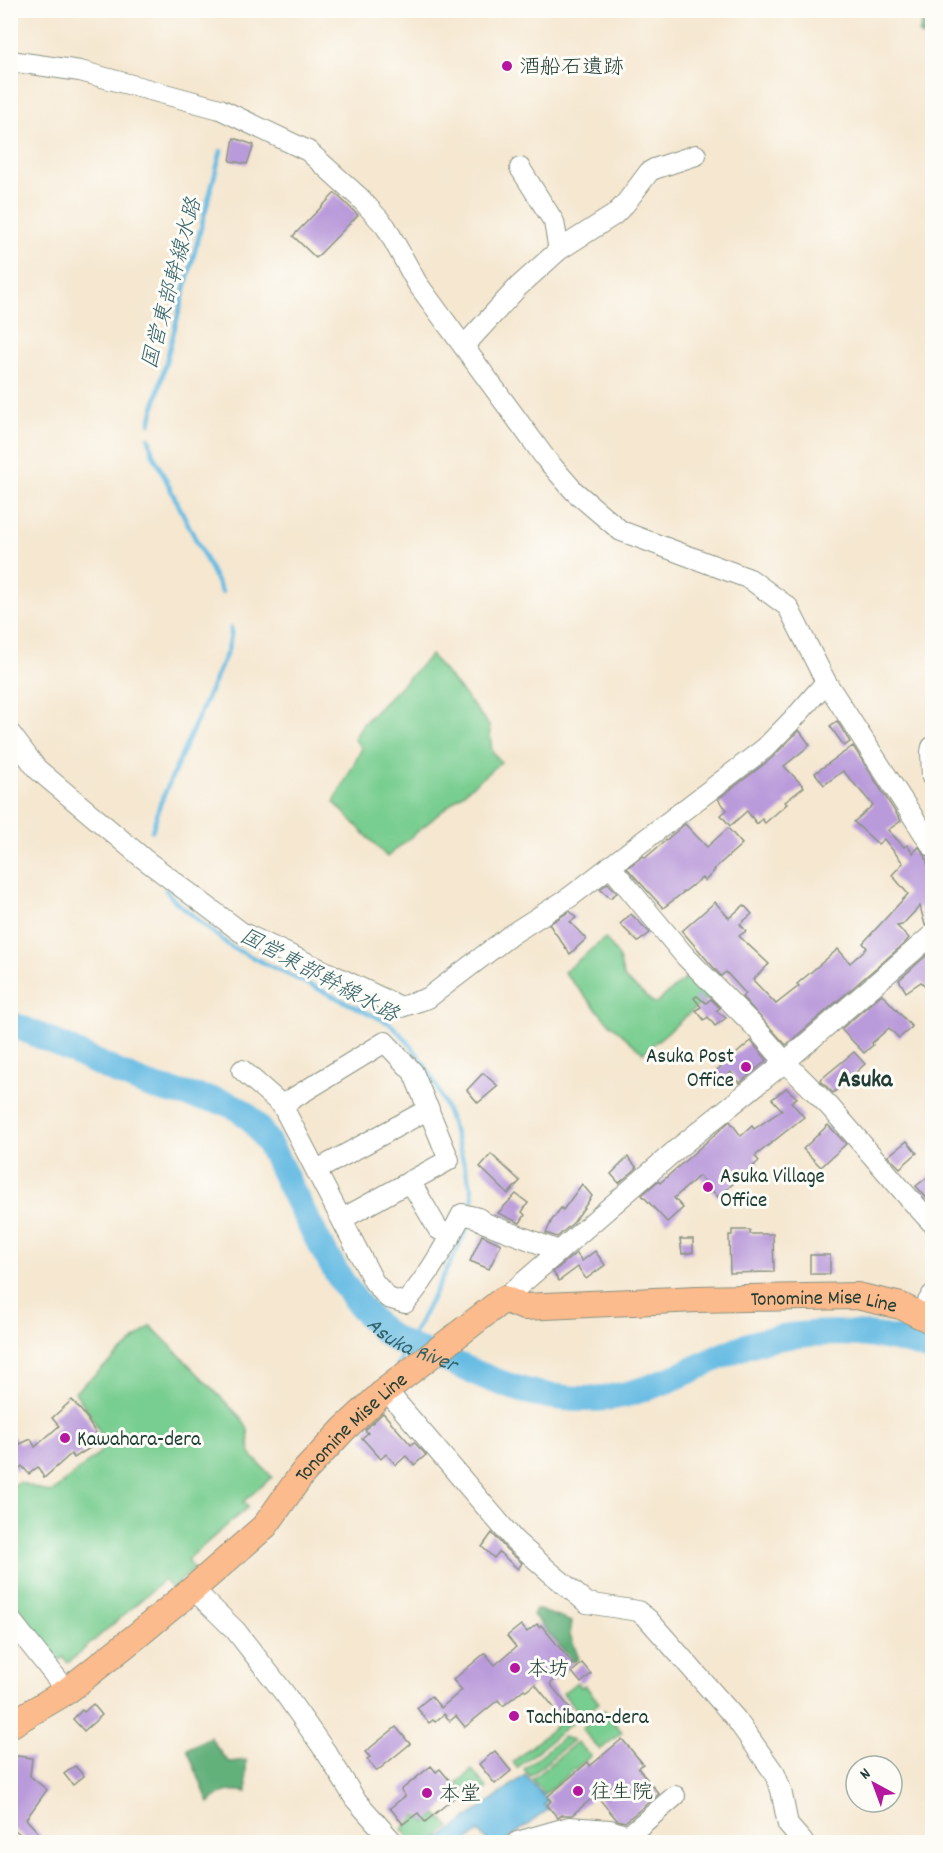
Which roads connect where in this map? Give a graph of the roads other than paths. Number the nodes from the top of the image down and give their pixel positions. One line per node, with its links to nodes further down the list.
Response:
1 (10, 61): 5 (street)
2 (696, 155): 4 (street)
3 (520, 168): 4 (street)
4 (559, 250): 5 (street)
5 (465, 346): 6 (street)
6 (826, 682): 10 (street); 11 (street)
7 (10, 733): 11 (street)
8 (933, 747): 9 (street)
9 (933, 777)
10 (933, 846)
11 (610, 866): 13 (street)
12 (933, 935): 13 (street)
13 (785, 1062): 20 (street); 22 (street)
14 (242, 1070): 15 (street)
15 (282, 1105): 16 (street); 17 (street)
16 (429, 1109): 17 (street); 18 (street)
17 (316, 1170): 19 (street)
18 (410, 1181): 19 (street); 21 (street)
19 (342, 1219): 21 (street)
20 (933, 1223)
21 (451, 1236): 22 (street)
22 (559, 1251): 23 (street)
23 (504, 1299): 24 (main road, Tonomine Mise Line); 25 (main road, Tonomine Mise Line)
24 (928, 1310)
25 (386, 1390): 26 (main road, Tonomine Mise Line); 33 (street)
26 (193, 1589): 28 (main road, Tonomine Mise Line); 31 (street)
27 (10, 1619): 28 (street)
28 (67, 1691): 29 (main road, Tonomine Mise Line)
29 (10, 1725)
30 (675, 1796): 32 (street)
31 (393, 1842)
32 (517, 1842)
33 (802, 1842)

